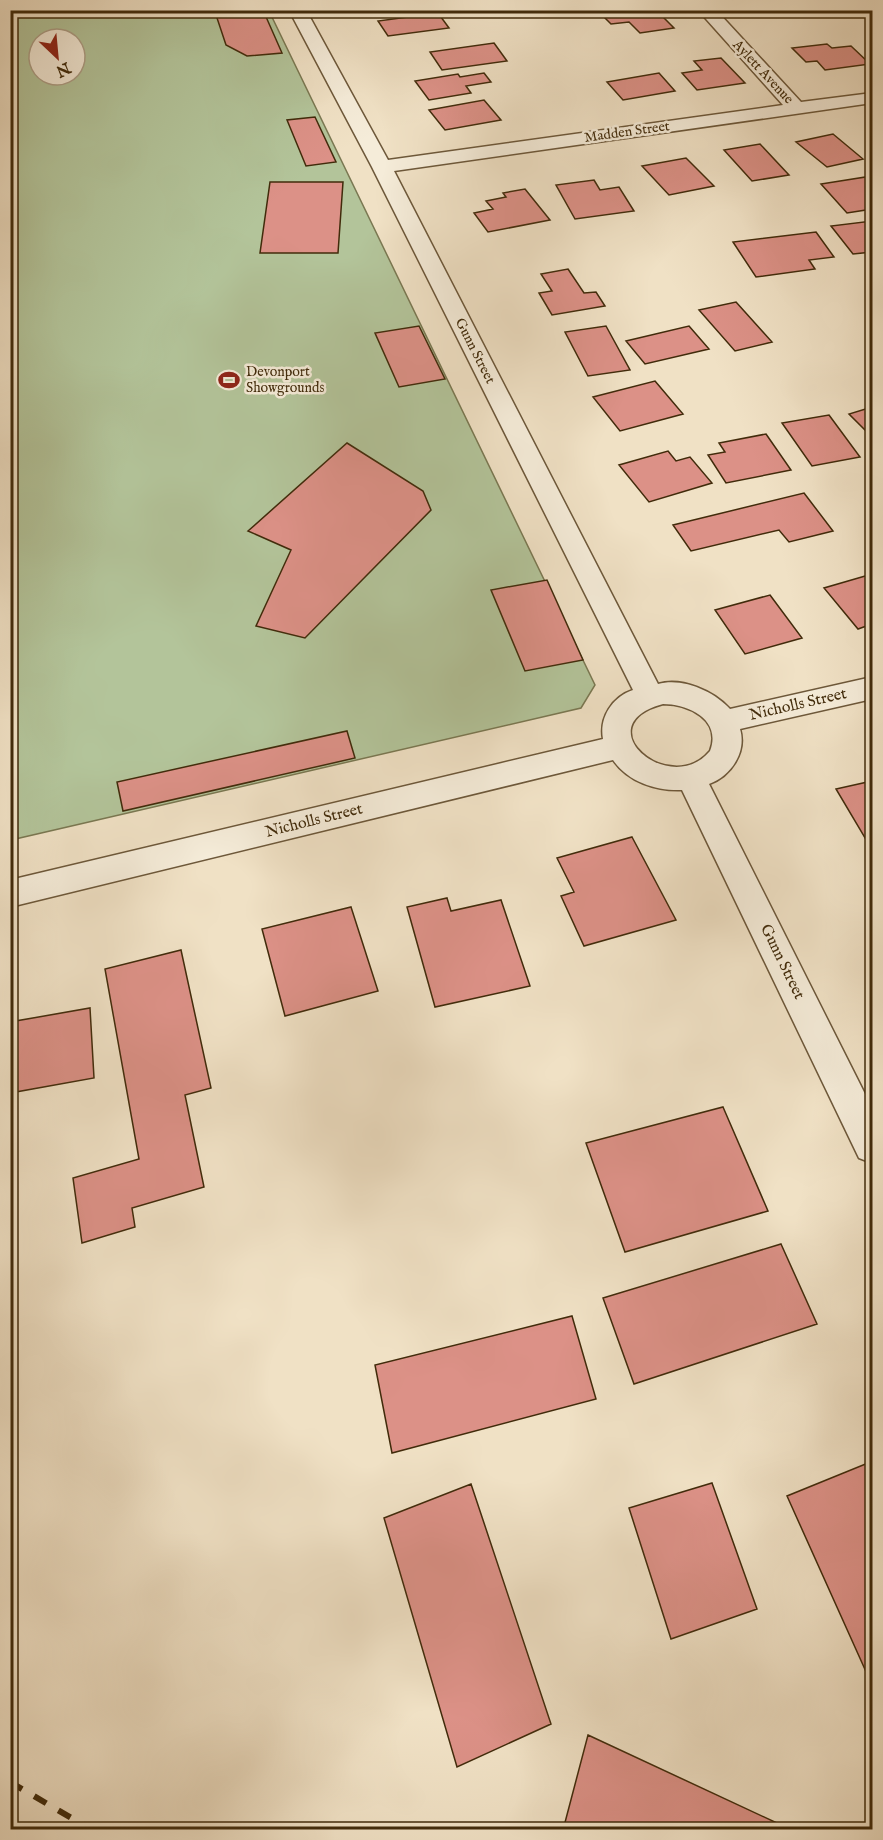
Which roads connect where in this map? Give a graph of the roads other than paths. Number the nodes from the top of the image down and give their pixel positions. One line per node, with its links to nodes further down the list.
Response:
1 (297, 10): 5 (street, Gunn Street)
2 (706, 10): 4 (street, Aylett Avenue)
3 (869, 106): 4 (street, Madden Street)
4 (796, 108): 5 (street, Madden Street)
5 (382, 167): 7 (street, Gunn Street)
6 (873, 688): 8 (street, Nicholls Street)
7 (649, 694): 8 (street); 9 (street)
8 (723, 722): 10 (street)
9 (618, 747): 10 (street); 11 (street, Nicholls Street)
10 (691, 777): 12 (street, Gunn Street)
11 (10, 894)
12 (873, 1146)

